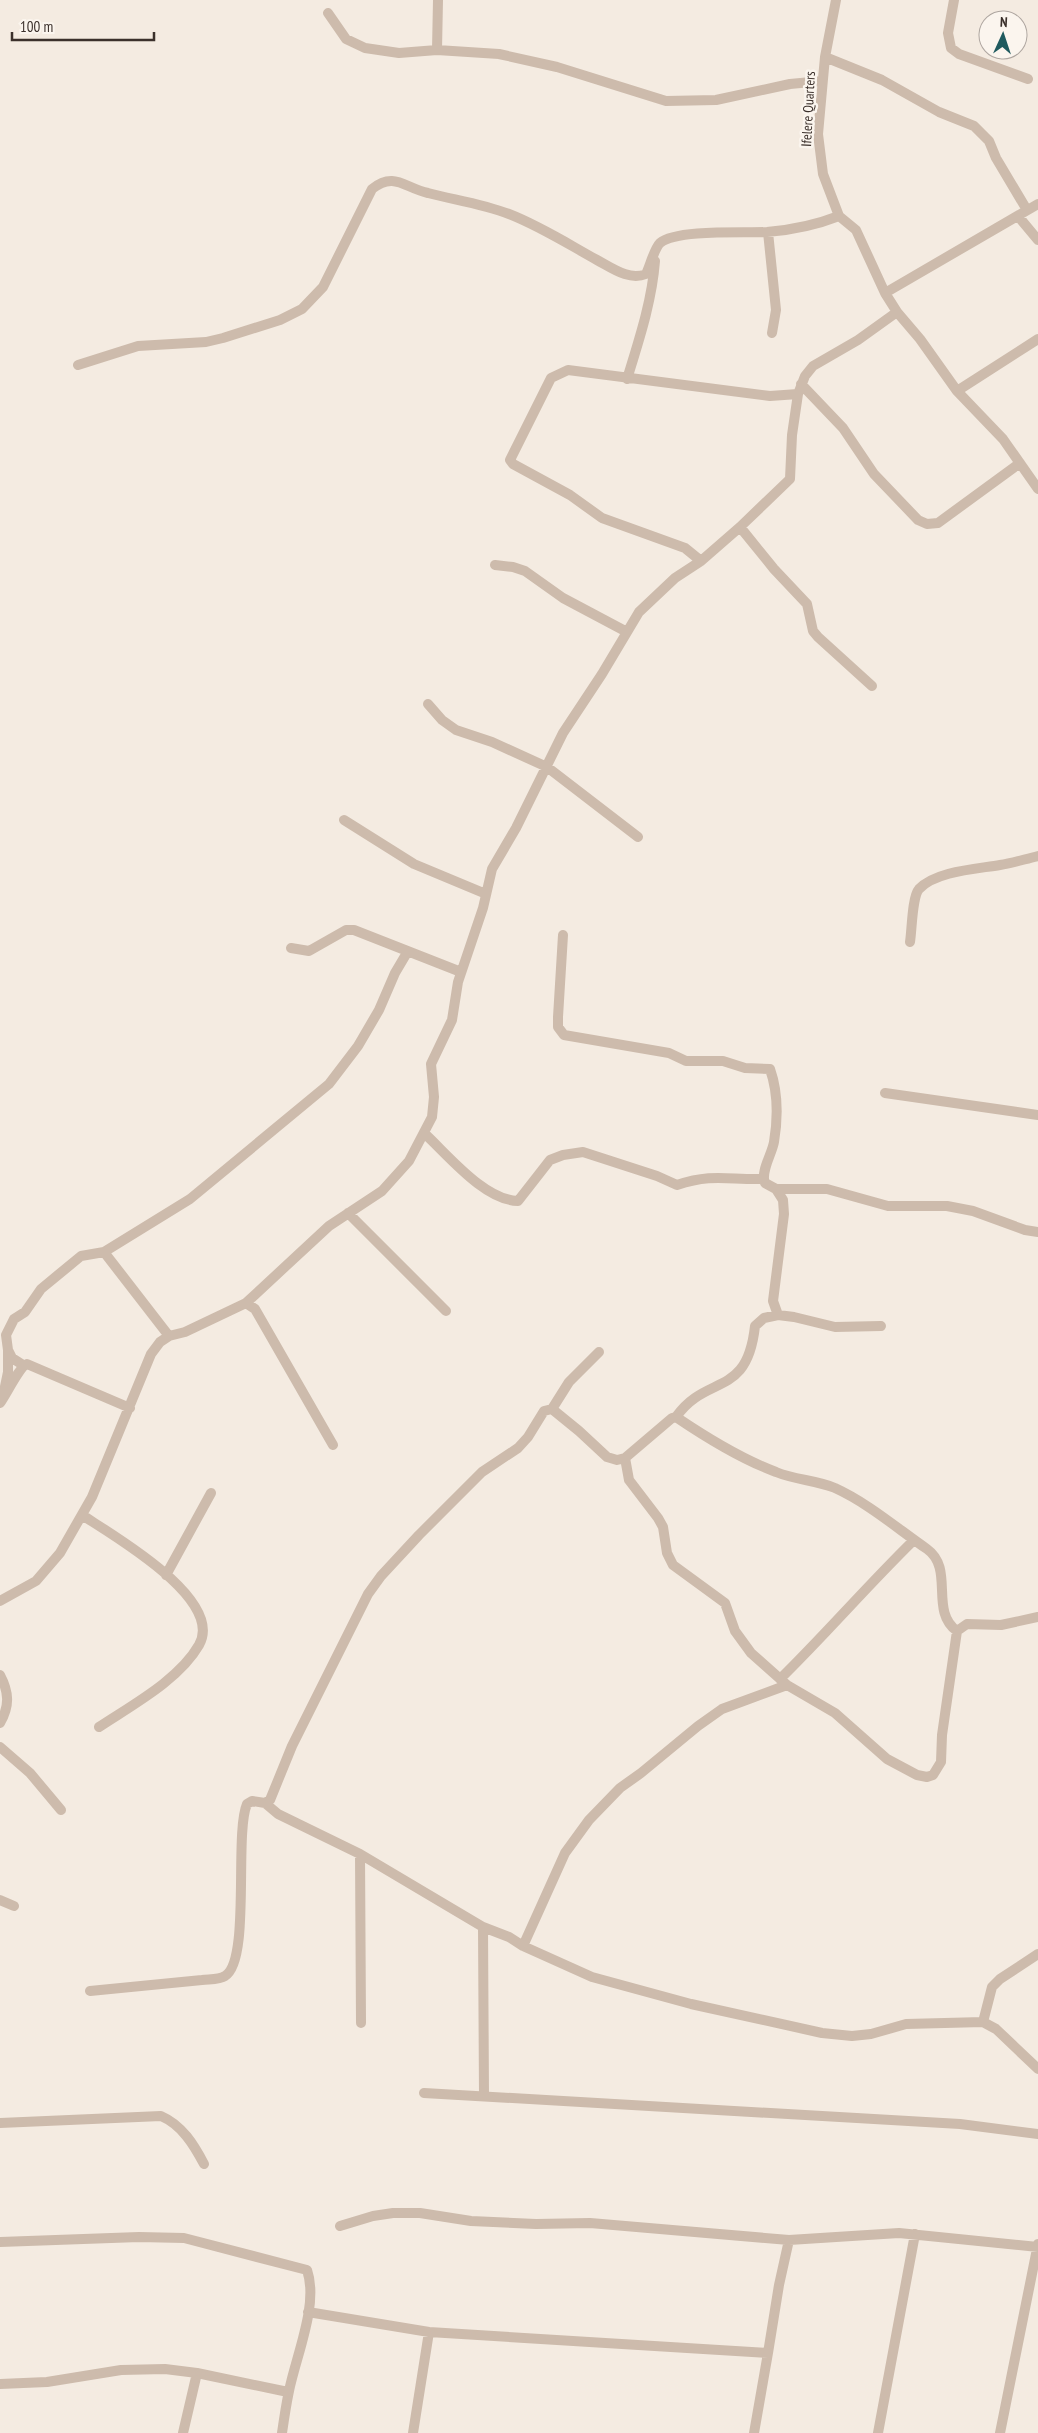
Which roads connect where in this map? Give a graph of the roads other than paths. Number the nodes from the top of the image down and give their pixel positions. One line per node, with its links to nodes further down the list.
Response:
1 (438, 0): 5 (street)
2 (836, 0): 6 (street, Ifelere Quarters)
3 (954, 0): 7 (street)
4 (328, 13): 5 (street)
5 (437, 50): 8 (street)
6 (825, 57): 8 (street, Ifelere Quarters); 10 (street)
7 (1028, 79)
8 (822, 81): 11 (street, Ifelere Quarters)
9 (1038, 204): 10 (street)
10 (1022, 213): 13 (street); 15 (street)
11 (839, 216): 12 (street); 15 (street, Ifelere Quarters)
12 (768, 232): 14 (street); 17 (street)
13 (1038, 240)
14 (656, 254): 19 (street); 20 (street)
15 (886, 294): 16 (street, Ifelere Quarters)
16 (897, 312): 21 (street); 22 (street, Ifelere Quarters)
17 (772, 334)
18 (1038, 339): 22 (street)
19 (78, 365)
20 (627, 379): 21 (street); 26 (street)
21 (799, 389): 23 (street); 25 (street)
22 (957, 391): 23 (street, Ifelere Quarters)
23 (1020, 463): 24 (street, Ifelere Quarters)
24 (1036, 483)
25 (740, 527): 26 (street); 29 (street)
26 (701, 561): 28 (street)
27 (495, 565): 28 (street)
28 (627, 632): 31 (street)
29 (872, 686)
30 (428, 704): 31 (street)
31 (546, 768): 33 (street); 35 (street)
32 (344, 820): 35 (street)
33 (638, 837)
34 (1038, 856): 37 (street)
35 (486, 894): 40 (street)
36 (563, 935): 44 (street)
37 (910, 942)
38 (291, 948): 39 (street)
39 (408, 952): 40 (street); 48 (street)
40 (461, 972): 43 (street)
41 (885, 1093): 42 (street)
42 (1038, 1115)
43 (424, 1133): 44 (street); 46 (street)
44 (763, 1179): 45 (street)
45 (776, 1189): 47 (street); 51 (street)
46 (348, 1214): 49 (street); 50 (street)
47 (1038, 1232)
48 (104, 1252): 53 (street); 54 (street)
49 (246, 1303): 53 (street); 61 (street)
50 (446, 1311)
51 (778, 1315): 52 (street); 60 (street)
52 (882, 1326)
53 (169, 1336): 58 (street)
54 (8, 1350): 56 (street); 57 (street)
55 (600, 1352): 59 (street)
56 (23, 1365): 57 (street); 58 (street)
57 (1, 1402)
58 (130, 1408): 64 (street)
59 (552, 1409): 62 (street); 75 (street)
60 (676, 1417): 62 (street); 65 (street)
61 (333, 1445)
62 (625, 1458): 71 (street)
63 (211, 1493): 66 (street)
64 (82, 1515): 66 (street); 67 (street)
65 (913, 1541): 69 (street); 71 (street)
66 (166, 1575): 73 (street)
67 (0, 1601)
68 (1038, 1617): 69 (street)
69 (957, 1631): 71 (street)
70 (0, 1675): 72 (street)
71 (783, 1682): 81 (street)
72 (0, 1723)
73 (100, 1727)
74 (0, 1747): 76 (street)
75 (265, 1803): 77 (street); 83 (street)
76 (62, 1810)
77 (360, 1854): 80 (street); 85 (street)
78 (0, 1900): 79 (street)
79 (14, 1906)
80 (483, 1927): 81 (street); 88 (street)
81 (523, 1946): 84 (street)
82 (1038, 1954): 84 (street)
83 (90, 1992)
84 (983, 2022): 86 (street)
85 (360, 2023)
86 (1038, 2069)
87 (424, 2093): 88 (street)
88 (484, 2096): 90 (street)
89 (0, 2123): 91 (street)
90 (1038, 2134)
91 (204, 2164)
92 (340, 2226): 94 (street)
93 (915, 2234): 94 (street); 96 (street); 107 (street)
94 (789, 2240): 99 (street)
95 (0, 2242): 97 (street)
96 (1038, 2246): 108 (street)
97 (308, 2312): 98 (street); 102 (street)
98 (429, 2332): 99 (street); 105 (street)
99 (768, 2353): 106 (street)
100 (197, 2373): 101 (street); 102 (street); 103 (street)
101 (0, 2384)
102 (288, 2392): 104 (street)
103 (183, 2433)
104 (282, 2433)
105 (414, 2433)
106 (754, 2433)
107 (878, 2433)
108 (1000, 2433)

